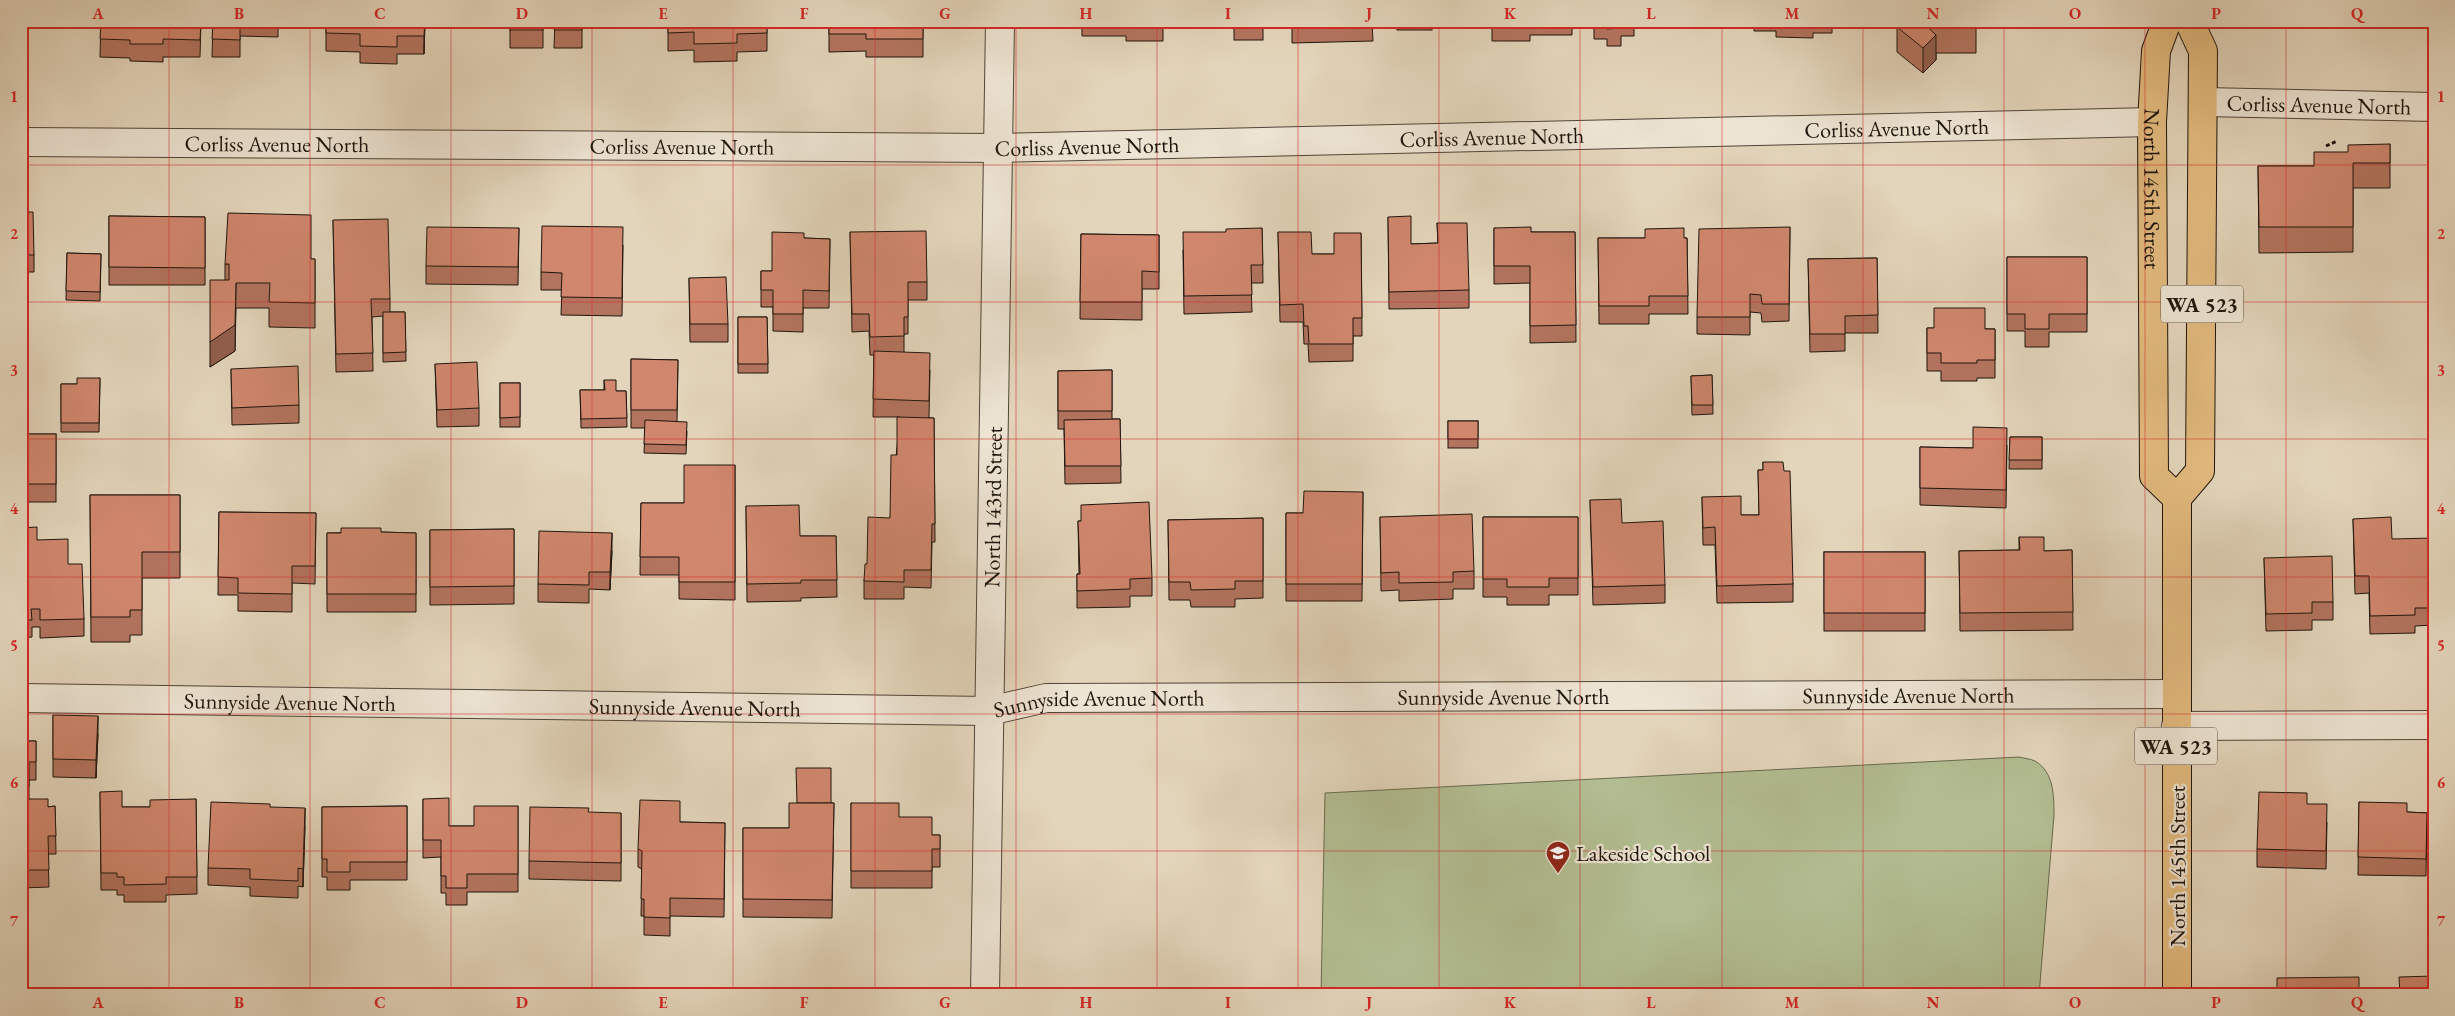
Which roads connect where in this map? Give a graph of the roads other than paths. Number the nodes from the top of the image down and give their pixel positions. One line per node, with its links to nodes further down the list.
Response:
1 (1000, 21): 8 (street, North 143rd Street)
2 (2167, 21): 6 (main road, North 145th Street / WA 523)
3 (2189, 21): 4 (main road, WA 523)
4 (2204, 102): 5 (street, Corliss Avenue North); 9 (main road, WA 523)
5 (2434, 108)
6 (2152, 122): 8 (street, Corliss Avenue North); 9 (main road, North 145th Street / WA 523)
7 (21, 142): 8 (street, Corliss Avenue North)
8 (997, 148): 12 (street, North 143rd Street)
9 (2177, 498): 10 (main road, North 145th Street / WA 523)
10 (2177, 694): 12 (street, Sunnyside Avenue North); 14 (main road, North 145th Street / WA 523)
11 (21, 698): 12 (street, Sunnyside Avenue North)
12 (989, 712): 15 (street, North 143rd Street)
13 (2434, 725): 14 (street)
14 (2176, 726): 16 (main road, North 145th Street / WA 523)
15 (985, 995)
16 (2177, 995)

